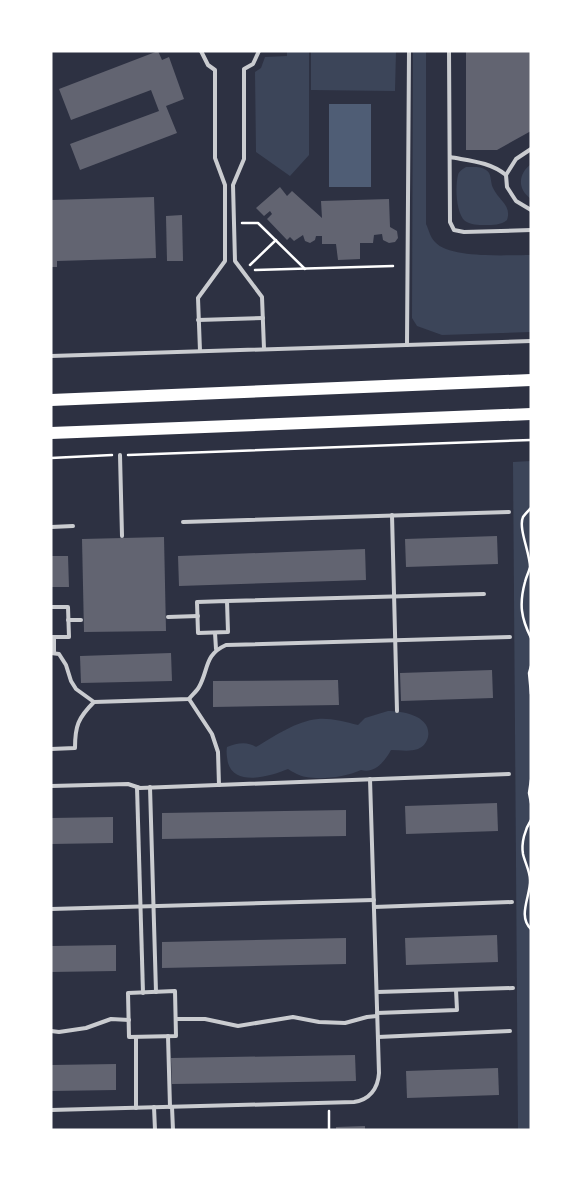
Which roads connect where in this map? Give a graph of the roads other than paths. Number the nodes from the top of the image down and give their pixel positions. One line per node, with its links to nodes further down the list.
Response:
1 (201, 51): 11 (lane)
2 (259, 51): 10 (lane)
3 (409, 51): 13 (lane)
4 (449, 51): 6 (lane)
5 (531, 149): 7 (lane)
6 (450, 157): 7 (lane); 9 (lane)
7 (506, 175): 8 (lane)
8 (531, 210)
9 (531, 230)
10 (263, 318): 11 (lane); 14 (lane)
11 (198, 320): 15 (lane)
12 (531, 341): 13 (lane)
13 (407, 345): 14 (lane)
14 (264, 349): 15 (lane)
15 (200, 351): 16 (lane)
16 (51, 356)
17 (531, 380): 18 (main road)
18 (51, 400)
19 (531, 414): 20 (main road)
20 (51, 433)
21 (120, 455): 27 (lane)
22 (509, 512): 23 (lane)
23 (392, 515): 24 (lane); 29 (lane)
24 (183, 522)
25 (73, 526): 26 (lane)
26 (51, 527)
27 (122, 536)
28 (484, 594): 29 (lane)
29 (394, 596): 30 (lane); 39 (lane)
30 (227, 601): 32 (lane); 36 (lane)
31 (51, 608): 34 (lane)
32 (198, 616): 33 (lane); 36 (lane)
33 (168, 617)
34 (68, 620): 35 (lane); 37 (lane)
35 (81, 620)
36 (215, 633): 40 (lane)
37 (52, 637): 41 (lane)
38 (510, 637): 39 (lane)
39 (395, 640): 40 (lane); 44 (lane)
40 (216, 649): 42 (lane)
41 (52, 653): 43 (lane)
42 (189, 699): 43 (lane); 48 (lane)
43 (94, 702): 45 (lane)
44 (397, 711)
45 (51, 749)
46 (509, 774): 47 (lane)
47 (370, 779): 48 (lane); 52 (lane)
48 (219, 785): 51 (lane)
49 (51, 786): 50 (lane)
50 (137, 787): 51 (lane); 54 (lane)
51 (150, 787): 55 (lane)
52 (374, 900): 55 (lane); 56 (lane)
53 (512, 902): 56 (lane)
54 (141, 906): 55 (lane); 57 (lane); 62 (lane)
55 (154, 906): 60 (lane)
56 (374, 907): 61 (lane)
57 (51, 909)
58 (513, 988): 59 (lane)
59 (456, 990): 61 (lane); 63 (lane)
60 (156, 992): 62 (lane); 64 (lane)
61 (377, 992): 63 (lane)
62 (143, 993): 65 (lane)
63 (378, 1015): 64 (lane); 70 (lane)
64 (176, 1019): 68 (lane)
65 (129, 1020): 66 (lane); 69 (lane)
66 (51, 1031)
67 (510, 1032): 70 (lane)
68 (168, 1036): 69 (lane); 72 (lane)
69 (136, 1037): 73 (lane)
70 (378, 1037): 72 (lane)
71 (154, 1107): 72 (lane); 73 (lane); 75 (lane)
72 (171, 1107): 76 (lane)
73 (136, 1108): 74 (lane)
74 (51, 1110)
75 (154, 1130)
76 (173, 1130)

